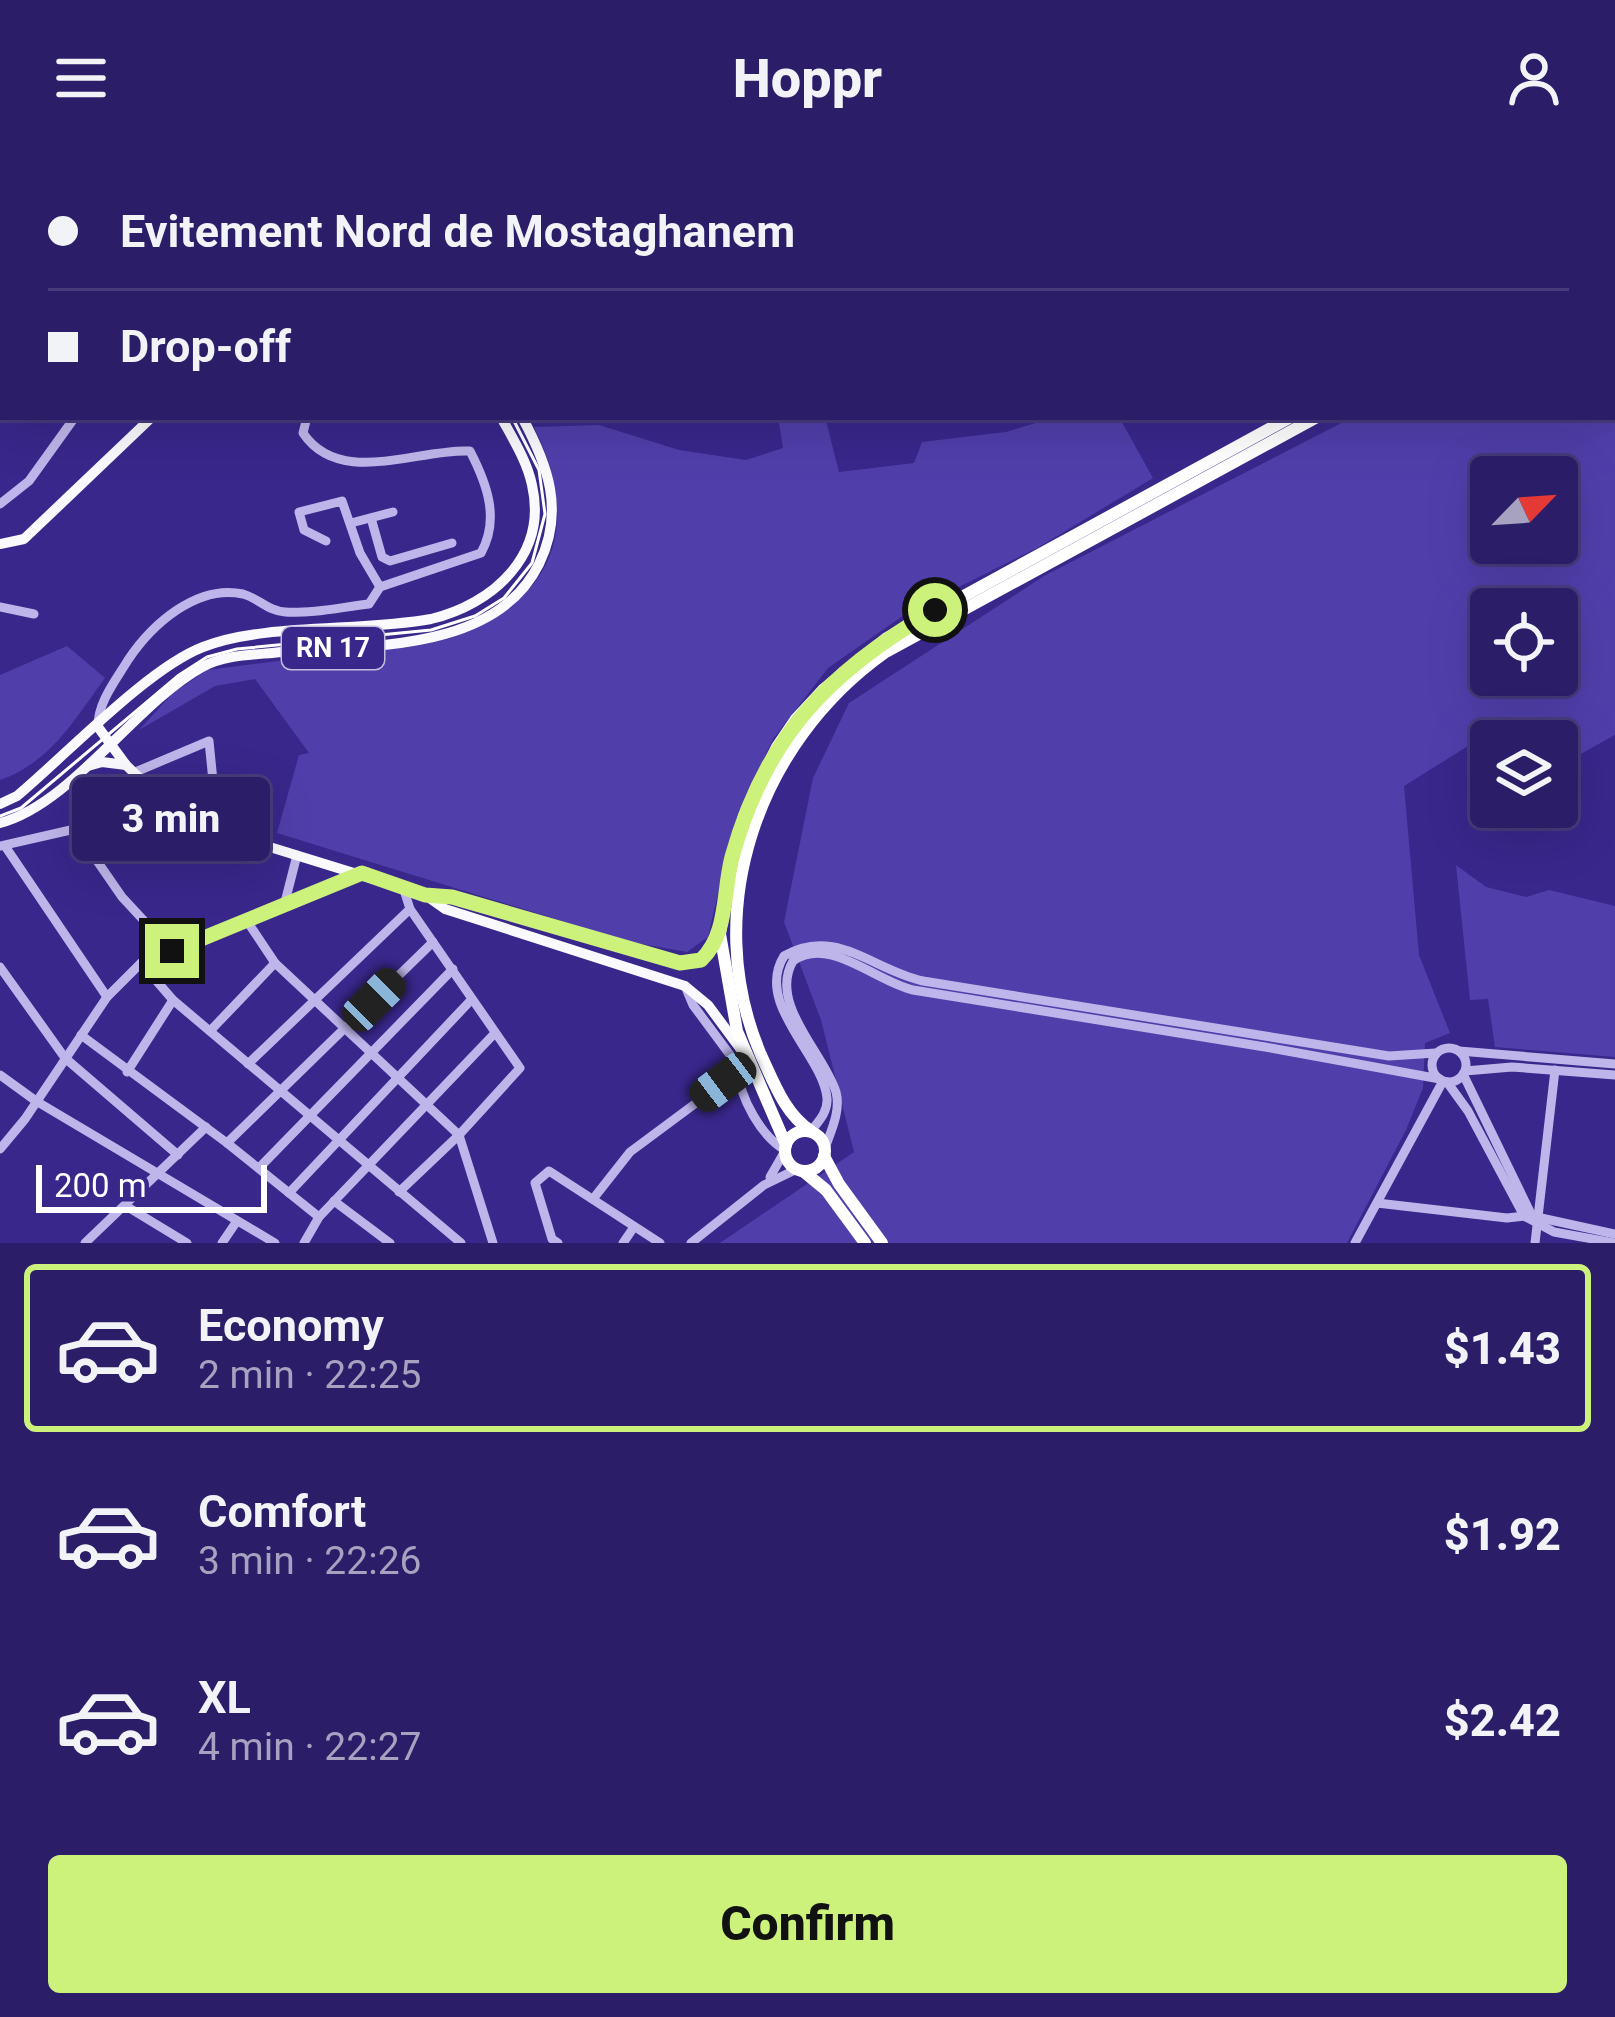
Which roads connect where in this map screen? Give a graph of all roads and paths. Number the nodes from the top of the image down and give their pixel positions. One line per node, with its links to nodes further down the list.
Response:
1 (73, 420): 8 (street)
2 (149, 420): 14 (main road)
3 (306, 420): 15 (street)
4 (502, 420): 19 (main road, RN 17)
5 (523, 420): 18 (main road, RN 17)
6 (1286, 420): 36 (highway)
7 (1311, 420): 72 (highway)
8 (0, 504)
9 (393, 512): 10 (street)
10 (371, 518): 11 (street); 13 (street)
11 (351, 523): 12 (street); 15 (street)
12 (326, 541)
13 (452, 543)
14 (0, 544)
15 (380, 587): 19 (street)
16 (0, 607): 17 (street)
17 (34, 614)
18 (132, 725): 20 (main road, RN 17); 22 (main road)
19 (98, 727): 20 (main road); 23 (main road, RN 17)
20 (110, 745): 21 (main road, RN 17); 22 (main road)
21 (83, 768): 22 (main road); 24 (main road, RN 17)
22 (129, 769): 25 (main road); 25 (street)
23 (0, 804)
24 (0, 823)
25 (218, 831): 27 (main road)
26 (2, 846): 38 (street); 45 (street)
27 (297, 855): 28 (main road); 33 (street)
28 (328, 865): 29 (main road); 31 (street)
29 (362, 873): 30 (main road); 31 (street)
30 (403, 887): 32 (main road); 34 (street)
31 (314, 893): 33 (street)
32 (425, 895): 41 (main road); 44 (main road)
33 (284, 906): 35 (street)
34 (410, 909): 37 (street); 46 (street)
35 (247, 921): 38 (street); 40 (street)
36 (720, 934): 41 (main road); 58 (highway)
37 (433, 942): 43 (street); 49 (street)
38 (172, 951): 39 (street)
39 (141, 963): 45 (street); 48 (street)
40 (274, 963): 46 (street); 50 (street)
41 (680, 963): 44 (main road)
42 (0, 968): 56 (street)
43 (453, 969): 47 (street); 55 (street)
44 (685, 986): 58 (main road)
45 (107, 998): 52 (street)
46 (314, 999): 49 (street); 57 (street)
47 (472, 999): 51 (street); 65 (street)
48 (173, 1000): 50 (street); 61 (street)
49 (345, 1028): 55 (street); 67 (street)
50 (210, 1031): 57 (street)
51 (495, 1033): 69 (street); 73 (street)
52 (81, 1035): 56 (street); 61 (street)
53 (1459, 1051): 54 (street); 59 (street); 62 (street)
54 (1436, 1053): 66 (street); 72 (street)
55 (372, 1054): 65 (street); 70 (street)
56 (65, 1058): 68 (street); 79 (street)
57 (248, 1064): 67 (street)
58 (743, 1064): 76 (highway); 76 (street); 87 (street)
59 (1615, 1064)
60 (1555, 1070): 62 (street); 64 (street); 92 (street)
61 (127, 1072): 71 (street)
62 (1464, 1073): 66 (street); 92 (street)
63 (0, 1075): 68 (street)
64 (1615, 1075)
65 (398, 1077): 69 (street); 74 (street)
66 (1443, 1081): 78 (street); 89 (street); 92 (street)
67 (280, 1092): 70 (street); 75 (street)
68 (36, 1101): 77 (street); 83 (street)
69 (427, 1105): 73 (street); 80 (street)
70 (311, 1118): 74 (street); 81 (street)
71 (206, 1127): 75 (street); 79 (street)
72 (811, 1132): 76 (highway); 78 (highway)
73 (459, 1135): 86 (street); 103 (street)
74 (339, 1142): 80 (street); 85 (street)
75 (227, 1143): 81 (street)
76 (786, 1149): 82 (highway); 84 (street)
77 (0, 1150)
78 (825, 1152): 82 (highway); 109 (highway)
79 (178, 1155): 83 (street)
80 (368, 1166): 86 (street); 88 (street)
81 (259, 1168): 85 (street)
82 (800, 1170): 84 (street); 108 (highway)
83 (157, 1175): 90 (street); 93 (street)
84 (764, 1185): 107 (street)
85 (289, 1192): 91 (street)
86 (399, 1192): 102 (street)
87 (593, 1199): 94 (street); 104 (street)
88 (334, 1201): 91 (street); 101 (street)
89 (1377, 1202): 92 (street); 110 (street)
90 (126, 1206): 96 (street); 97 (street)
91 (319, 1216): 100 (street)
92 (1533, 1219): 95 (street); 111 (street)
93 (237, 1221): 98 (street); 99 (street)
94 (634, 1227): 105 (street); 106 (street)
95 (1615, 1239)
96 (93, 1241)
97 (187, 1243)
98 (222, 1243)
99 (275, 1243)
100 (304, 1243)
101 (390, 1243)
102 (461, 1243)
103 (493, 1243)
104 (558, 1243)
105 (623, 1243)
106 (660, 1243)
107 (691, 1243)
108 (865, 1243)
109 (882, 1243)
110 (1354, 1243)
111 (1535, 1243)

